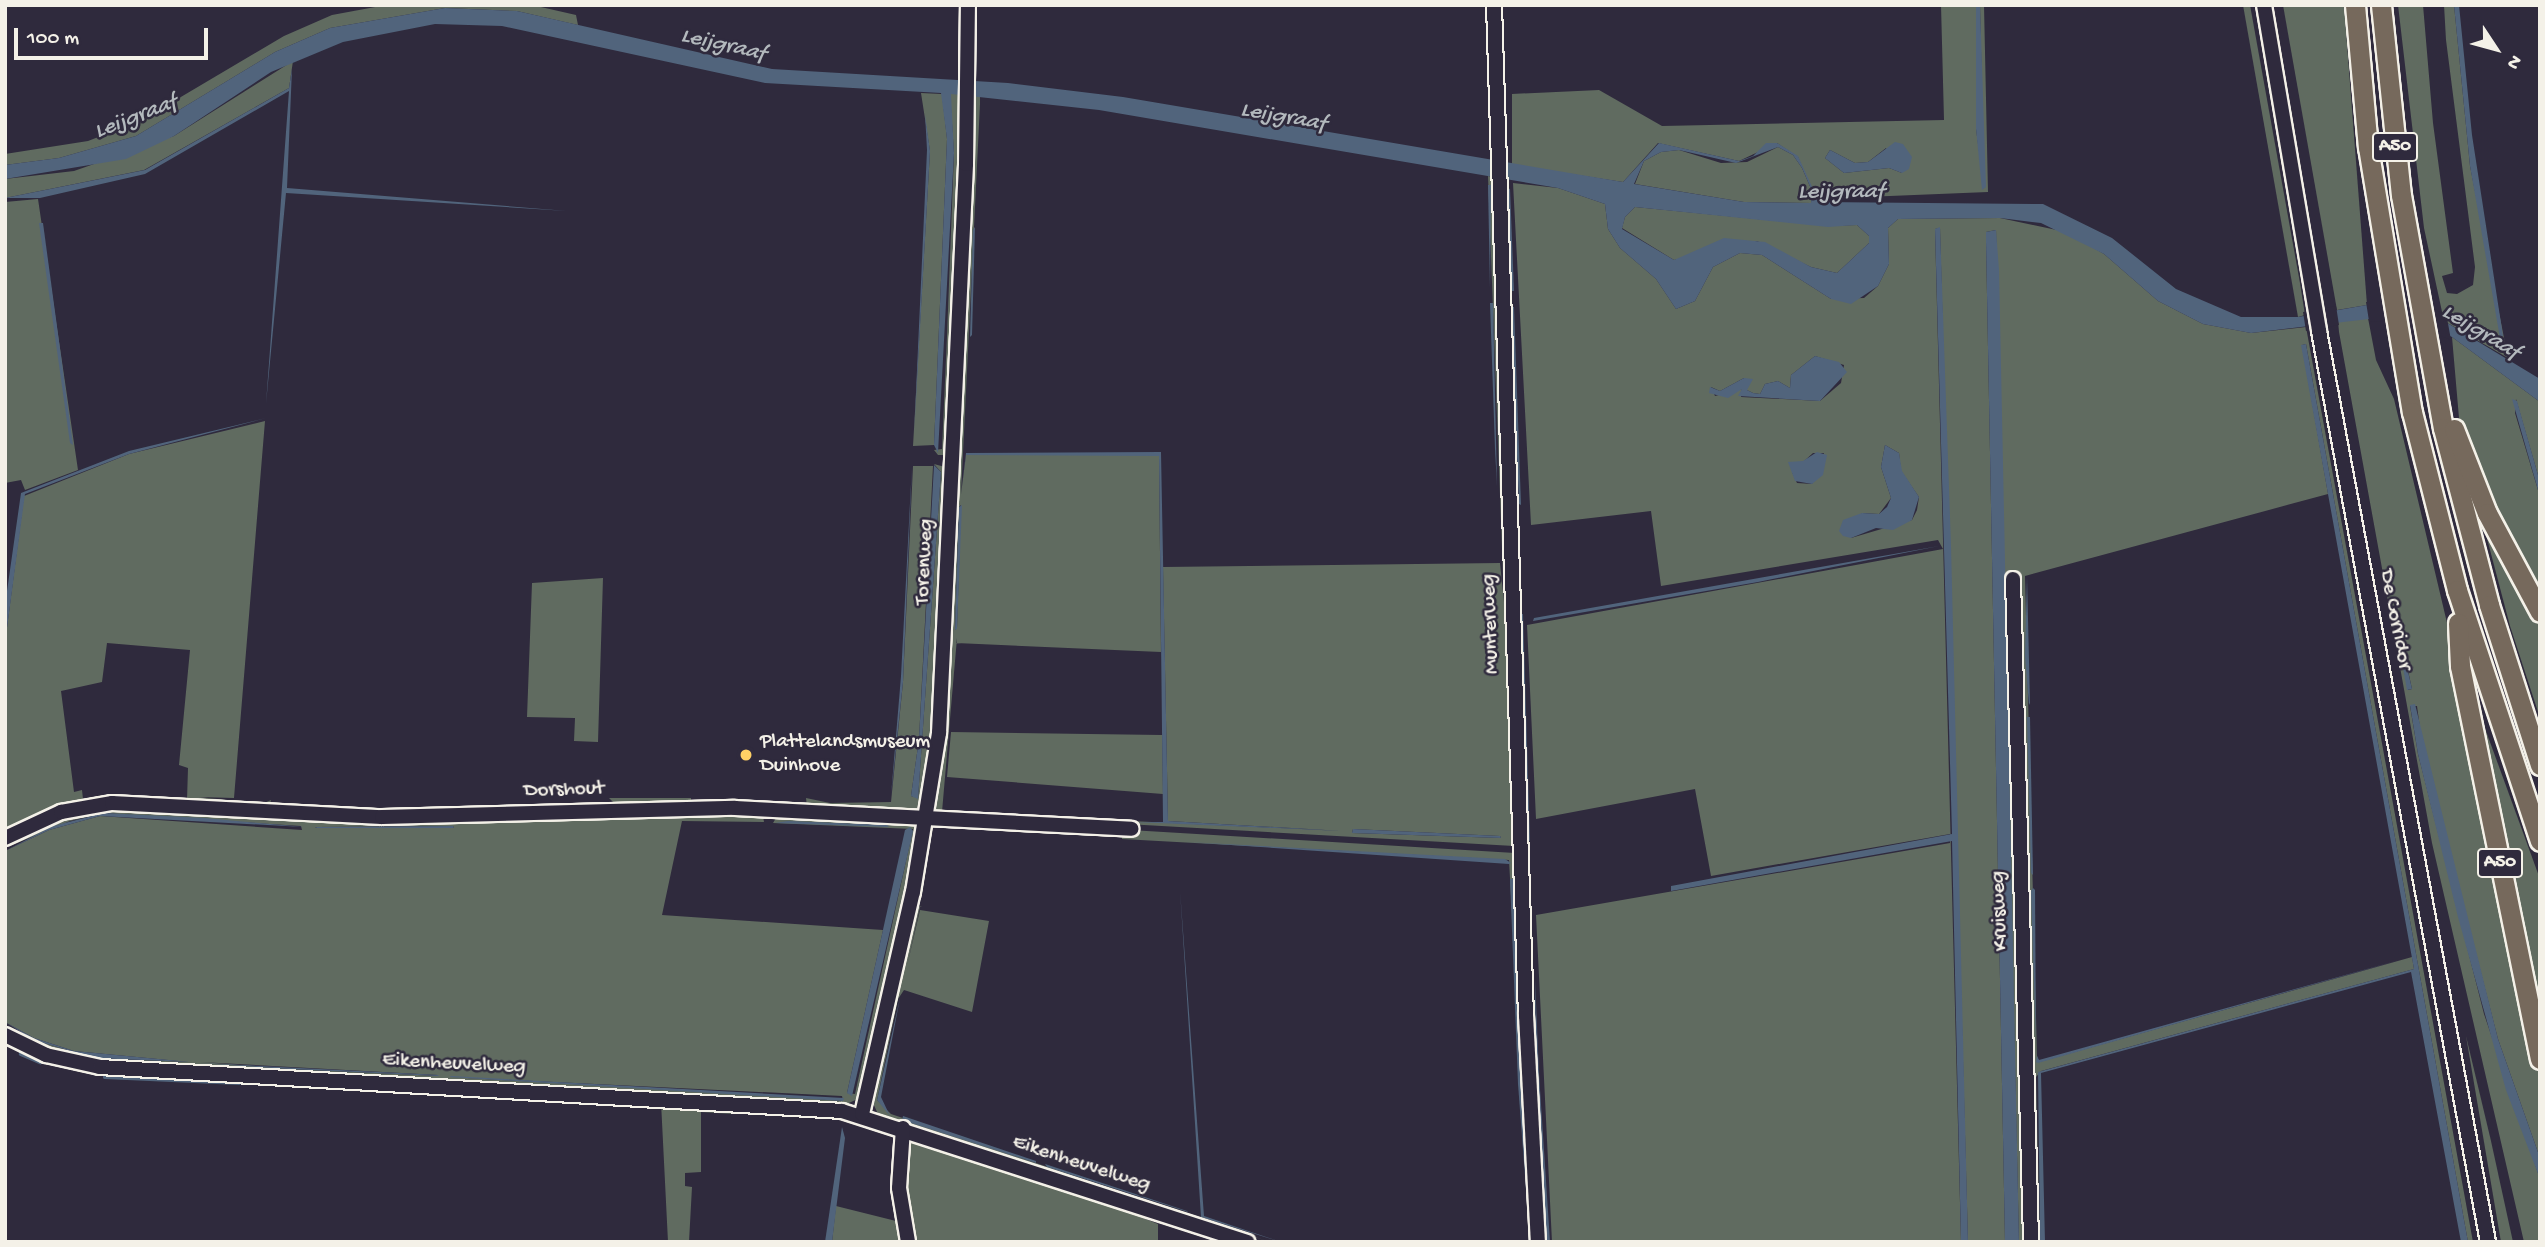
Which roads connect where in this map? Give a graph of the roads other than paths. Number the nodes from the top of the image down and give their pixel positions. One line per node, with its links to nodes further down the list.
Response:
1 (968, 5): 11 (street, Torenweg)
2 (1494, 5): 21 (street, Munterweg)
3 (2264, 5): 23 (street, De Corridor)
4 (2355, 5): 8 (highway, A50)
5 (2381, 5): 6 (highway, A50)
6 (2431, 368): 9 (highway, A50); 10 (highway, A50)
7 (2013, 579): 22 (street, Kruisweg)
8 (2457, 590): 14 (highway, A50); 16 (highway, A50)
9 (2540, 612)
10 (2540, 765)
11 (927, 818): 12 (street, Dorshout); 13 (street, Dorshout); 17 (street, Torenweg)
12 (1131, 829)
13 (5, 838)
14 (2540, 841)
15 (5, 1035): 17 (street, Eikenheuvelweg)
16 (2540, 1059)
17 (862, 1114): 18 (street, Eikenheuvelweg)
18 (903, 1128): 19 (street); 20 (street, Eikenheuvelweg)
19 (908, 1242)
20 (1247, 1242)
21 (1538, 1242)
22 (2031, 1242)
23 (2487, 1242)

